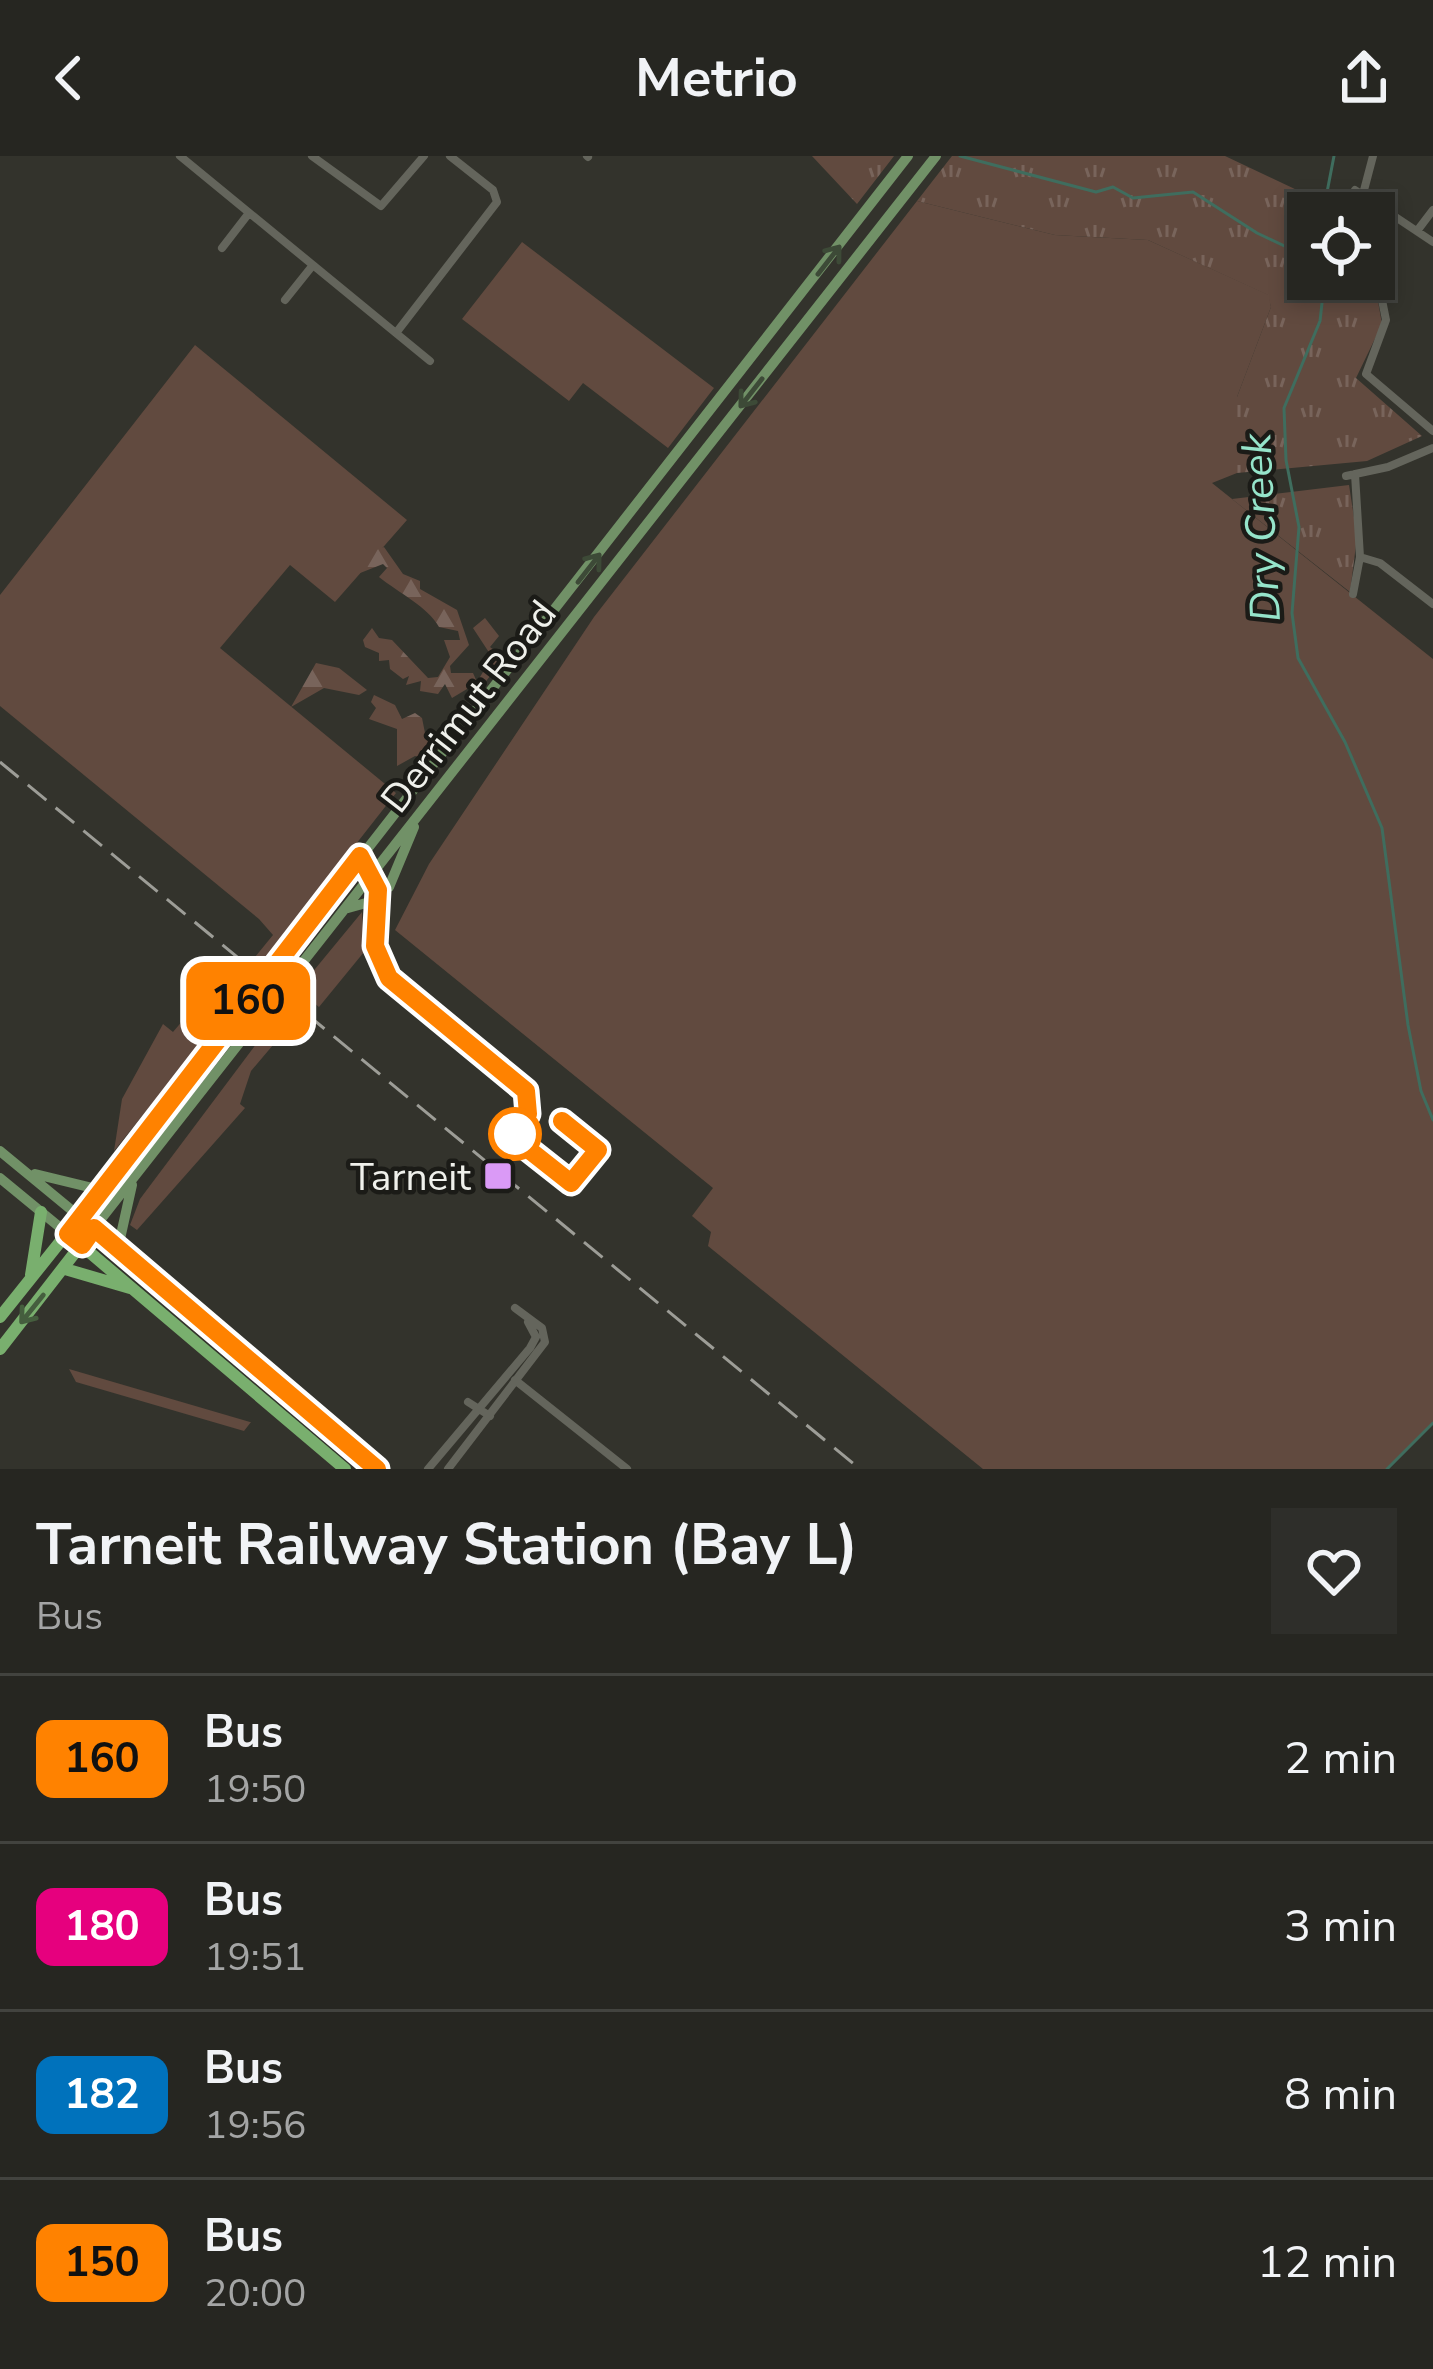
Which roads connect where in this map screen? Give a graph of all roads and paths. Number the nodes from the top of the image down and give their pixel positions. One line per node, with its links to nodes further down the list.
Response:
1 (180, 156): 10 (street)
2 (312, 156): 3 (street)
3 (424, 156)
4 (450, 156): 18 (street)
5 (908, 156): 29 (main road, Derrimut Road, one-way to 5)
6 (936, 156): 28 (main road, Derrimut Road, one-way to 28)
7 (1373, 156): 8 (street)
8 (1359, 192)
9 (1433, 210): 12 (street)
10 (249, 213): 14 (street); 15 (street)
11 (1395, 214): 12 (street)
12 (1417, 231): 13 (street)
13 (1433, 242)
14 (222, 248)
15 (313, 265): 16 (street); 18 (street)
16 (285, 299)
17 (1382, 300): 20 (street)
18 (396, 333): 19 (street)
19 (430, 361)
20 (1416, 416): 21 (street); 22 (street)
21 (1433, 421)
22 (1433, 432): 24 (street)
23 (1433, 448): 24 (street)
24 (1417, 454): 25 (street)
25 (1360, 557): 26 (street); 27 (street)
26 (1353, 595)
27 (1433, 604)
28 (418, 819): 30 (main road, Derrimut Road); 31 (main road)
29 (360, 856): 30 (main road); 38 (main road, Derrimut Road)
30 (375, 871): 32 (main road, Derrimut Road)
31 (389, 887)
32 (343, 913): 33 (main road); 36 (main road, Derrimut Road)
33 (377, 918)
34 (0, 1151): 35 (main road)
35 (21, 1168): 38 (main road); 40 (main road)
36 (134, 1176): 41 (main road, Derrimut Road); 44 (main road)
37 (0, 1178): 39 (main road)
38 (101, 1190): 40 (main road, Derrimut Road)
39 (41, 1212): 42 (main road); 46 (highway)
40 (80, 1217): 41 (highway); 42 (highway, Derrimut Road)
41 (94, 1228): 43 (highway, Derrimut Road); 44 (highway)
42 (68, 1234): 43 (highway); 46 (highway, Derrimut Road)
43 (82, 1245): 45 (highway, Derrimut Road); 47 (highway)
44 (118, 1248): 56 (highway)
45 (64, 1269): 47 (highway); 50 (highway, Derrimut Road, one-way to 50)
46 (29, 1282): 49 (highway, Derrimut Road)
47 (142, 1293): 55 (highway)
48 (515, 1307): 51 (street)
49 (0, 1317)
50 (0, 1349)
51 (513, 1378): 53 (street); 54 (street); 59 (street)
52 (468, 1402): 53 (street)
53 (478, 1409): 54 (street); 57 (street)
54 (490, 1416): 58 (street)
55 (345, 1469)
56 (377, 1469)
57 (428, 1469)
58 (448, 1469)
59 (627, 1469)

